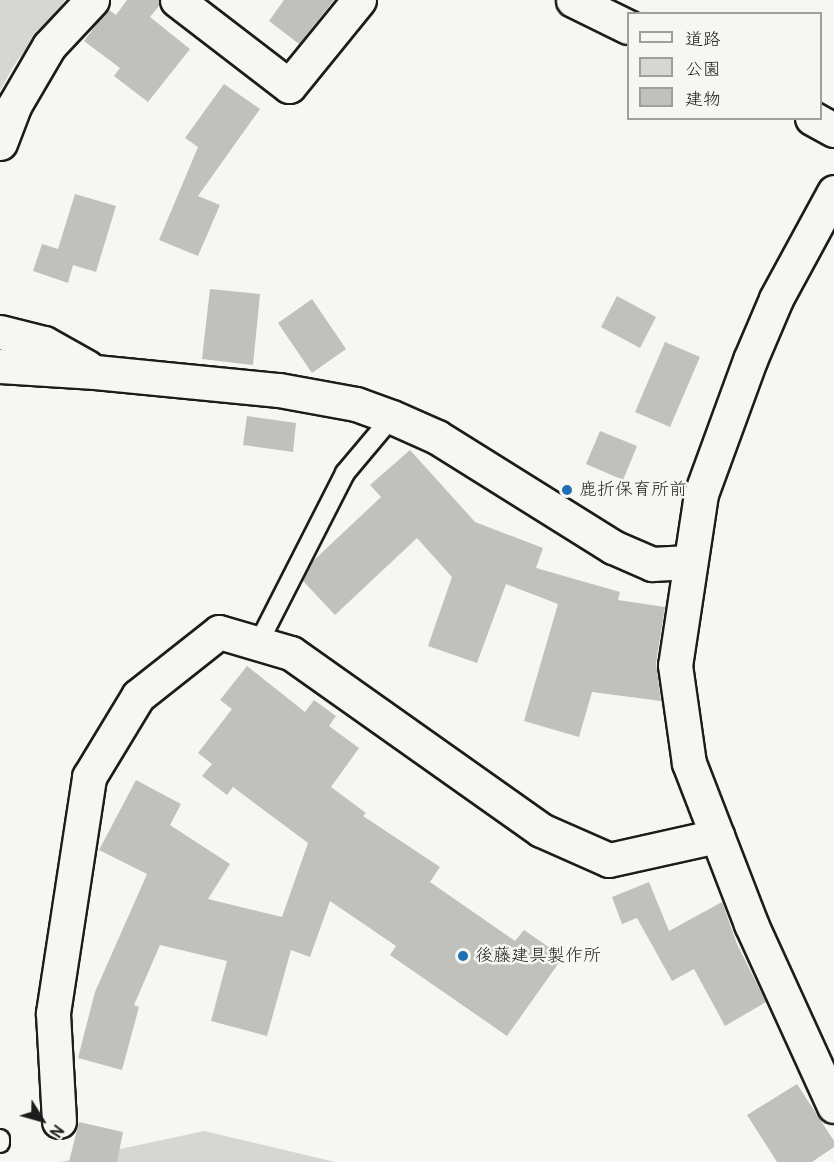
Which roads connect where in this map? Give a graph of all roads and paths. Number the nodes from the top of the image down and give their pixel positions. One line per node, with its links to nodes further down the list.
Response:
1 (92, 0): 8 (street)
2 (177, 0): 3 (street)
3 (359, 0)
4 (573, 0): 5 (street)
5 (627, 27)
6 (816, 120): 7 (street)
7 (834, 130)
8 (0, 143)
9 (834, 192): 14 (street)
10 (0, 332): 12 (street)
11 (0, 366): 12 (street)
12 (94, 372): 13 (street)
13 (392, 417): 14 (street); 15 (lane)
14 (689, 562): 16 (street)
15 (258, 644): 16 (street); 18 (street)
16 (717, 836): 17 (street)
17 (834, 1106)
18 (59, 1121)

